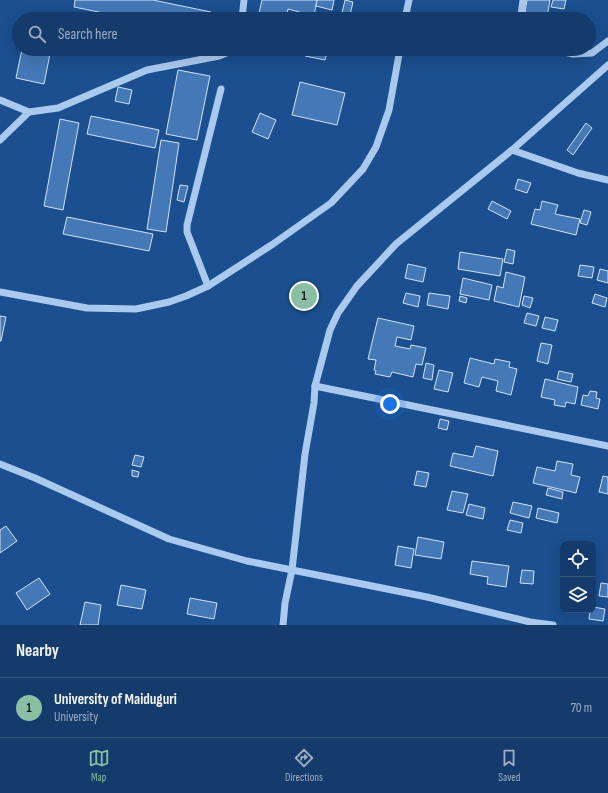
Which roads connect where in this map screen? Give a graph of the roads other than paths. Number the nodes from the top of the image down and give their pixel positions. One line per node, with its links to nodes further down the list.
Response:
1 (244, 0): 4 (street)
2 (409, 0): 5 (street)
3 (524, 0): 6 (street)
4 (243, 12)
5 (406, 12)
6 (522, 12)
7 (608, 41): 8 (street)
8 (596, 50)
9 (219, 56): 14 (street)
10 (399, 56): 18 (street)
11 (608, 66): 16 (street)
12 (221, 89): 18 (street)
13 (0, 100): 14 (street)
14 (29, 112): 15 (street)
15 (0, 140)
16 (512, 150): 17 (street); 20 (street)
17 (608, 180)
18 (208, 286): 19 (street)
19 (0, 292)
20 (315, 386): 21 (street); 23 (street)
21 (608, 446)
22 (0, 464): 23 (street)
23 (292, 570): 24 (street); 25 (street)
24 (283, 625)
25 (553, 625)

